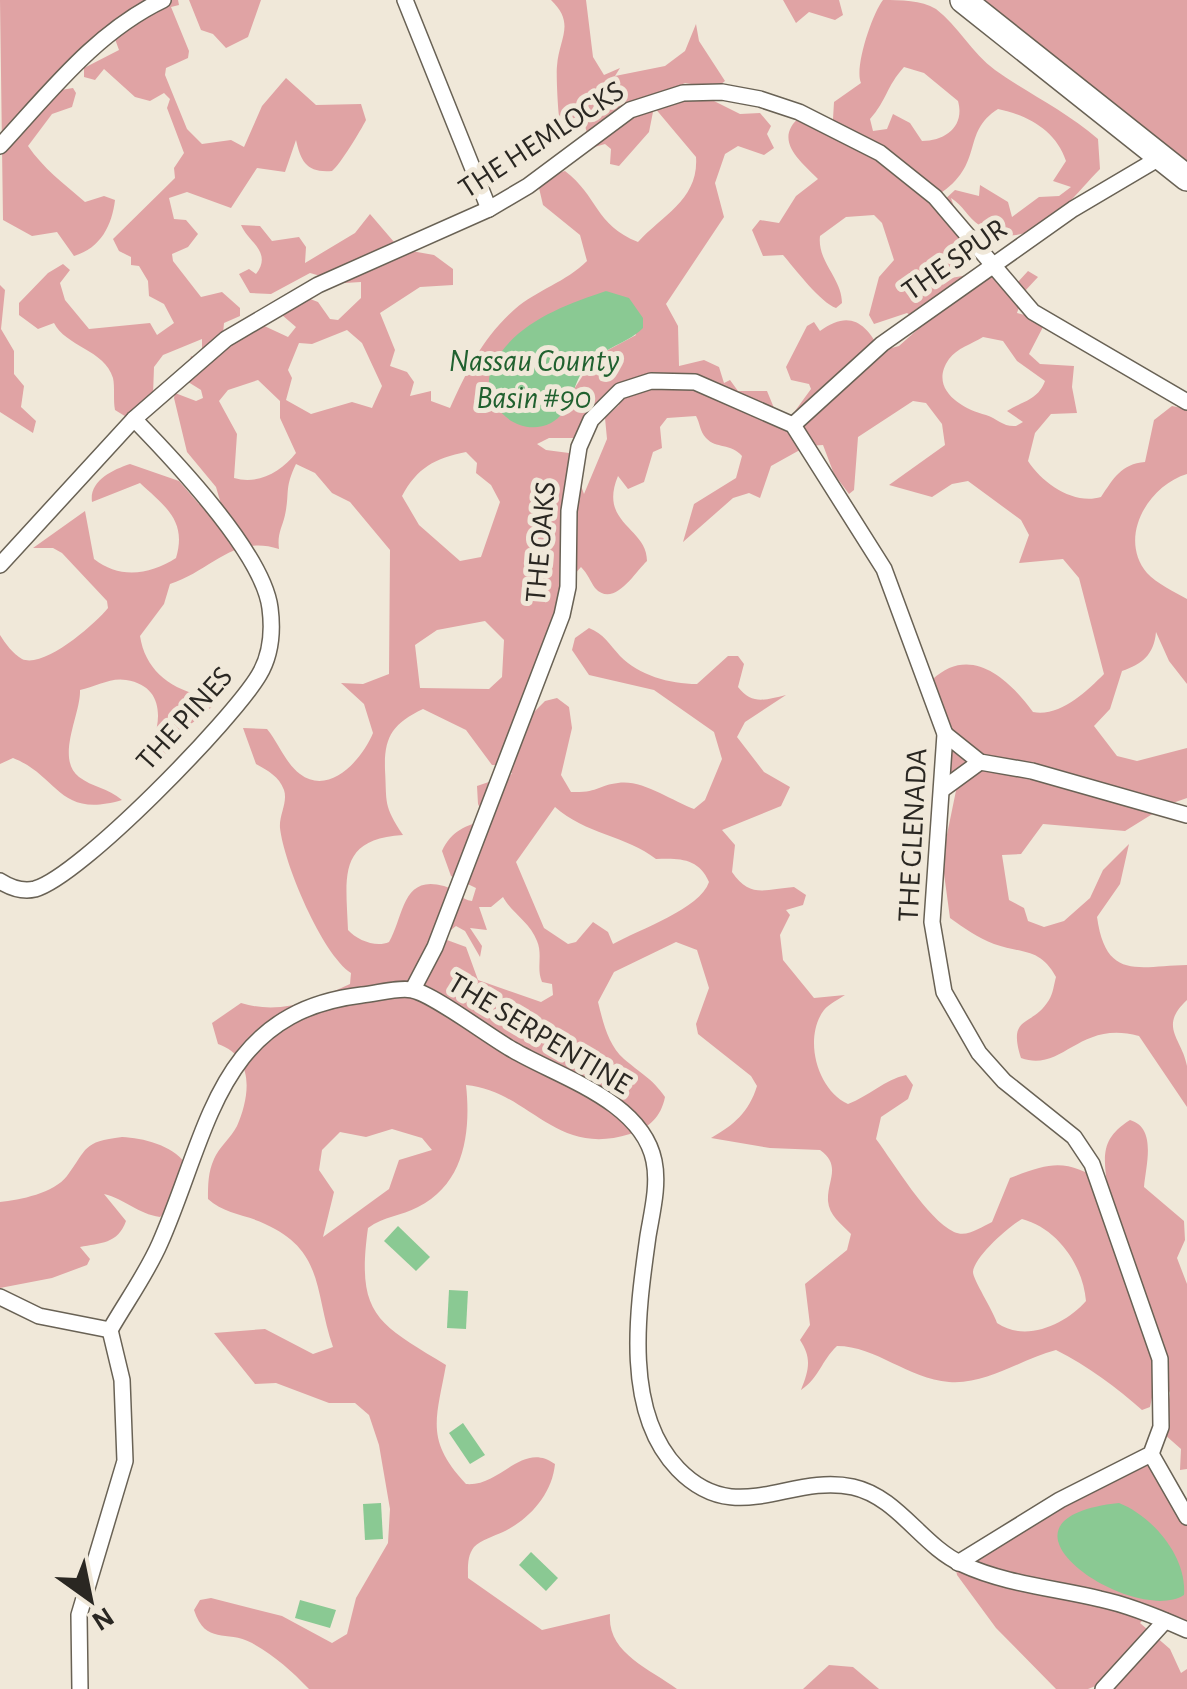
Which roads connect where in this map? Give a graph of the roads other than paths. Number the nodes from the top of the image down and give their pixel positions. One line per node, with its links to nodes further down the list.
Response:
1 (163, 0): 4 (street)
2 (406, 0): 7 (street)
3 (963, 0): 5 (main road)
4 (0, 146)
5 (1161, 156): 6 (main road); 8 (street, THE SPUR)
6 (1187, 178)
7 (489, 210): 8 (street, THE HEMLOCKS); 10 (street, THE HEMLOCKS)
8 (994, 265): 9 (street, THE HEMLOCKS); 11 (street, THE SPUR)
9 (1187, 402)
10 (134, 419): 12 (street, THE HEMLOCKS); 18 (street, THE PINES)
11 (793, 425): 13 (street, THE GLENADA); 19 (street, THE OAKS)
12 (0, 564)
13 (945, 734): 14 (street); 15 (street, THE GLENADA)
14 (980, 762): 15 (street); 17 (street)
15 (943, 790): 22 (street, THE GLENADA)
16 (1187, 796): 17 (street)
17 (1179, 813)
18 (0, 881)
19 (413, 990): 21 (street, THE SERPENTINE); 24 (street, THE SERPENTINE)
20 (0, 1297): 21 (street)
21 (110, 1330): 27 (street)
22 (1152, 1454): 23 (street); 24 (street)
23 (1187, 1516)
24 (958, 1563): 25 (street, THE SERPENTINE)
25 (1165, 1621): 26 (street, THE SERPENTINE); 28 (street)
26 (1187, 1630)
27 (80, 1689)
28 (1102, 1689)

